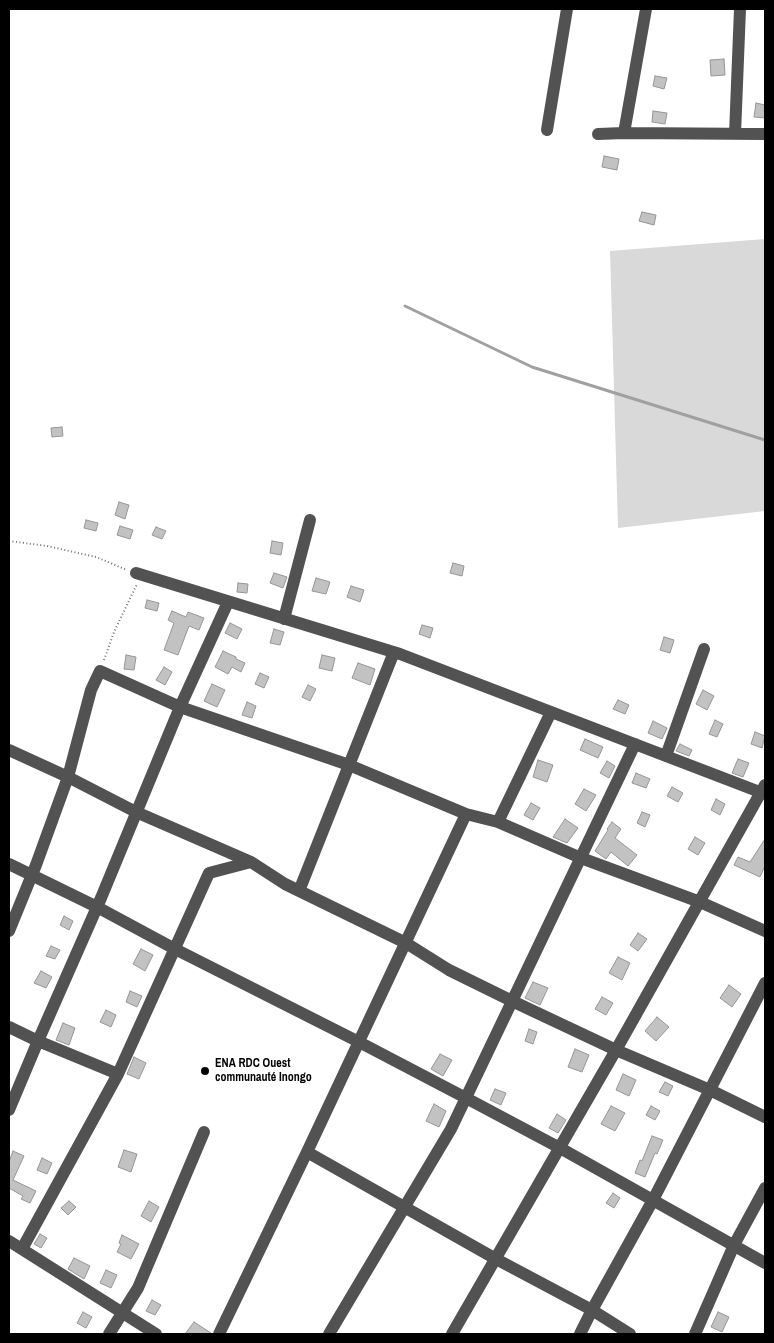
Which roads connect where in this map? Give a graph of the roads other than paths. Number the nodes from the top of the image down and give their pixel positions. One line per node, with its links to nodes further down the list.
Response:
1 (567, 9): 4 (street)
2 (646, 9): 5 (street)
3 (740, 9): 7 (street)
4 (547, 130)
5 (624, 133): 6 (street); 7 (street)
6 (598, 134)
7 (735, 134): 8 (street)
8 (765, 134)
9 (310, 520): 12 (street)
10 (138, 574): 11 (street)
11 (228, 602): 12 (street); 15 (street)
12 (284, 619): 14 (street)
13 (704, 649): 19 (street)
14 (394, 652): 16 (street); 20 (street)
15 (180, 707): 20 (street); 21 (street); 23 (street)
16 (551, 712): 17 (street); 25 (street)
17 (635, 744): 19 (street); 26 (street)
18 (9, 750): 21 (street)
19 (666, 756): 22 (street)
20 (349, 765): 24 (street); 30 (street)
21 (68, 777): 23 (street); 29 (street)
22 (764, 791): 31 (street)
23 (136, 812): 27 (street); 32 (street)
24 (466, 814): 25 (street); 35 (street)
25 (498, 822): 26 (street)
26 (581, 858): 31 (street); 38 (street)
27 (251, 862): 30 (street); 36 (street)
28 (9, 864): 29 (street)
29 (32, 875): 32 (street); 33 (street)
30 (299, 891): 35 (street)
31 (700, 902): 34 (street); 42 (street)
32 (97, 907): 36 (street); 40 (street)
33 (9, 931)
34 (765, 931)
35 (406, 943): 38 (street); 41 (street)
36 (174, 949): 41 (street); 43 (street)
37 (765, 982): 44 (street)
38 (512, 1001): 42 (street); 45 (street)
39 (9, 1026): 40 (street)
40 (38, 1041): 43 (street); 46 (street)
41 (359, 1042): 45 (street); 50 (street)
42 (616, 1050): 44 (street); 49 (street)
43 (118, 1074): 56 (street)
44 (710, 1090): 47 (street); 52 (street)
45 (466, 1098): 49 (street); 53 (street)
46 (9, 1110)
47 (765, 1117)
48 (204, 1132): 60 (street)
49 (560, 1148): 52 (street); 57 (street)
50 (307, 1152): 53 (street); 63 (street)
51 (765, 1188): 55 (street)
52 (653, 1200): 55 (street); 59 (street)
53 (405, 1208): 57 (street); 64 (street)
54 (9, 1241): 56 (street)
55 (734, 1246): 58 (street); 68 (street)
56 (22, 1249): 60 (street)
57 (496, 1259): 59 (street); 65 (street)
58 (765, 1263)
59 (592, 1310): 66 (street); 67 (street)
60 (122, 1312): 61 (street); 62 (street)
61 (109, 1334)
62 (156, 1334)
63 (219, 1334)
64 (329, 1334)
65 (452, 1334)
66 (580, 1334)
67 (630, 1334)
68 (694, 1334)

